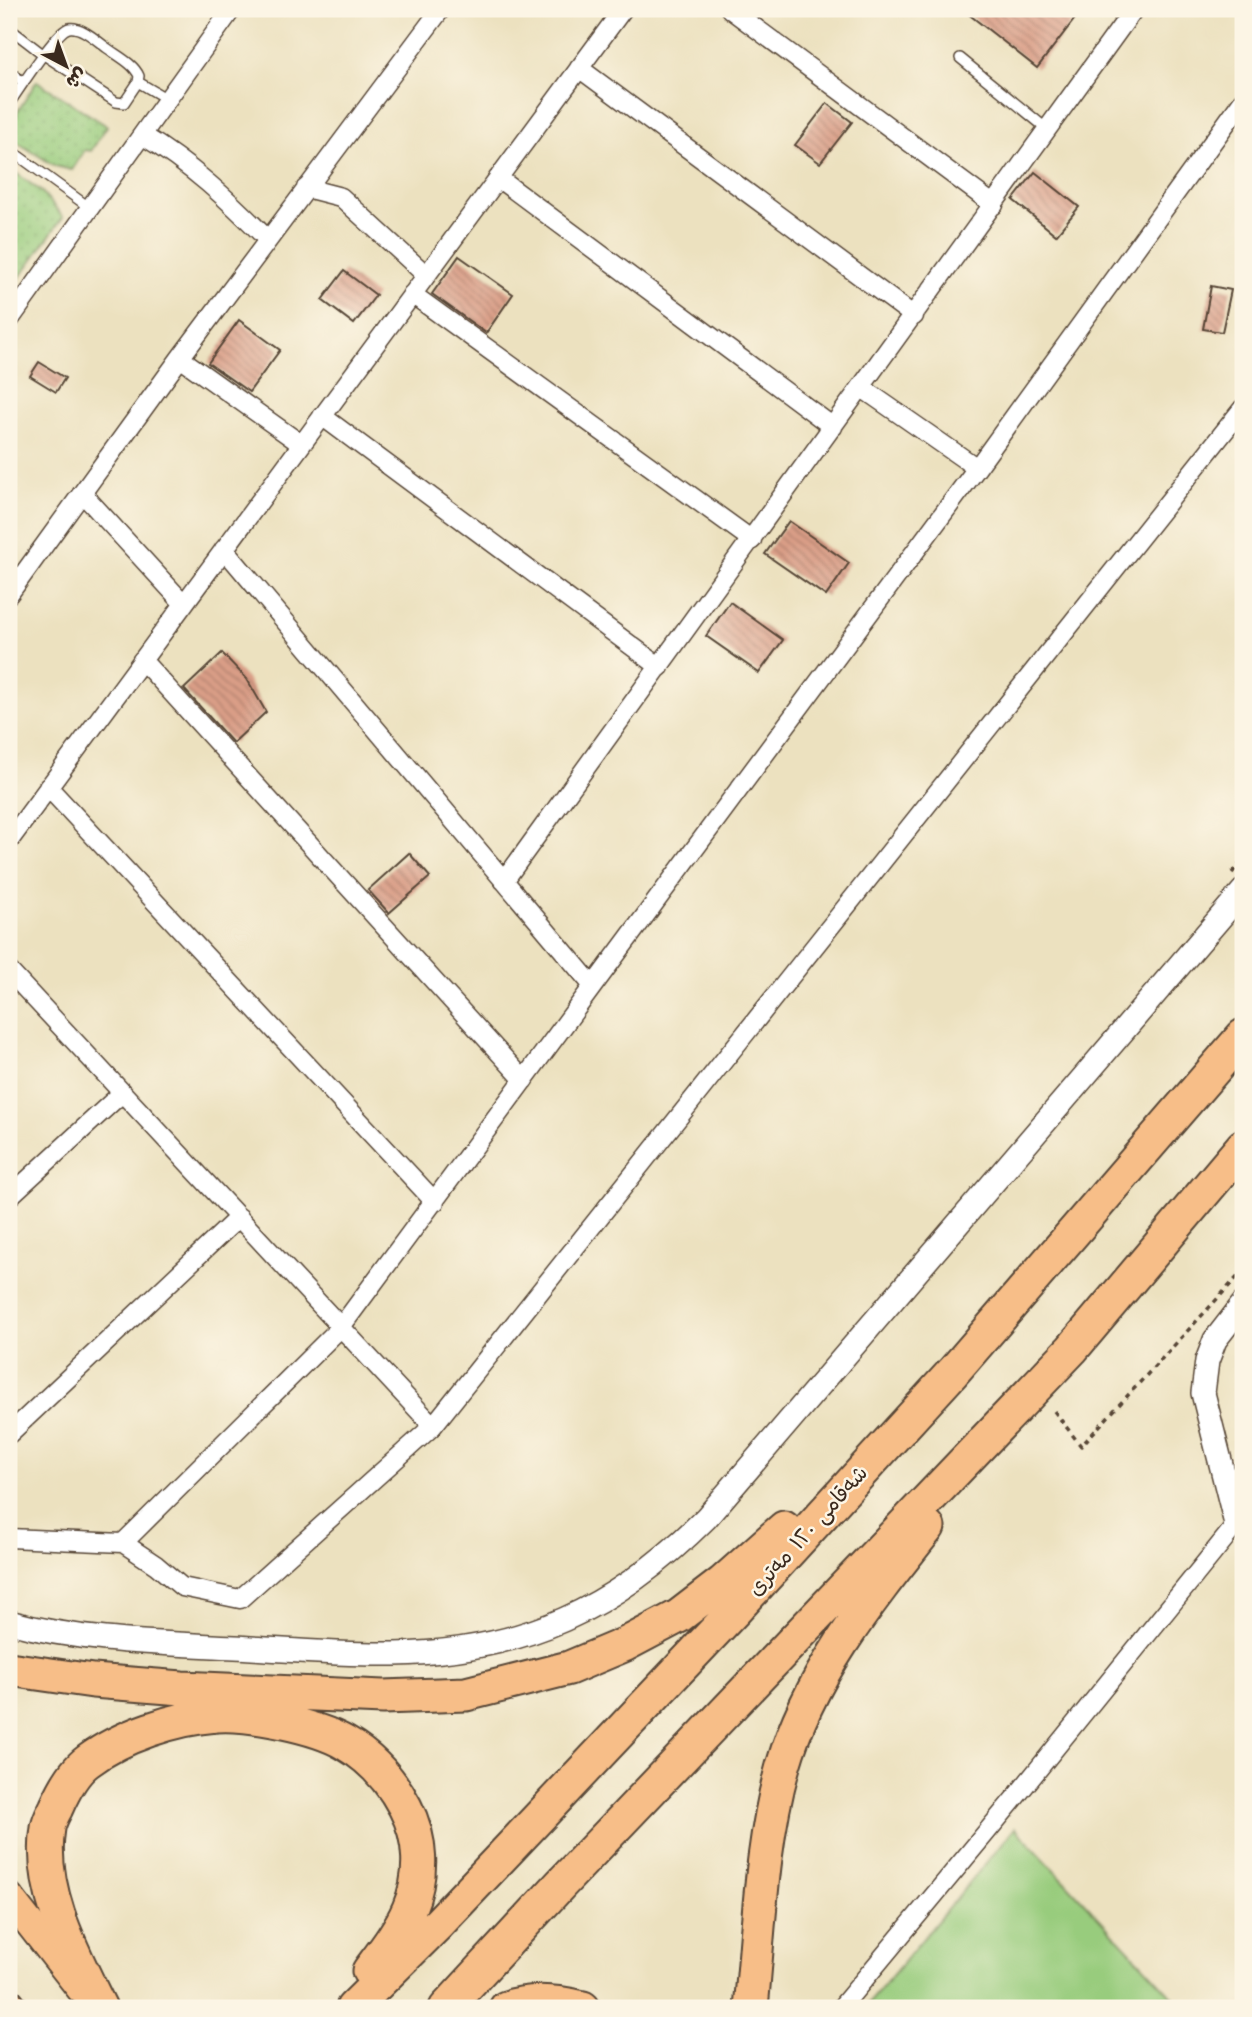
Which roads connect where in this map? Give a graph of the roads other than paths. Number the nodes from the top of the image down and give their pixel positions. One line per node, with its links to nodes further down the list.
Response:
1 (232, 9): 13 (street)
2 (441, 9): 20 (street)
3 (623, 9): 9 (street)
4 (730, 9): 21 (street)
5 (1134, 9): 16 (street)
6 (9, 28): 7 (lane)
7 (44, 55): 11 (lane); 12 (lane); 12 (lane)
8 (960, 58): 16 (lane)
9 (579, 68): 19 (street); 26 (street)
10 (9, 71): 11 (lane)
11 (23, 82): 15 (lane)
12 (138, 82): 13 (lane)
13 (167, 99): 17 (street)
14 (1243, 100): 34 (street)
15 (9, 104)
16 (1047, 129): 21 (street)
17 (142, 135): 22 (street); 23 (street)
18 (9, 149): 22 (lane)
19 (498, 178): 24 (street); 32 (street)
20 (306, 188): 23 (street); 24 (street)
21 (994, 205): 26 (street)
22 (90, 208): 27 (street)
23 (268, 240): 28 (street)
24 (426, 275): 25 (street)
25 (412, 294): 31 (street); 36 (street)
26 (914, 316): 29 (street)
27 (9, 321)
28 (180, 358): 33 (street); 35 (street)
29 (862, 388): 32 (street); 34 (street)
30 (1243, 408): 59 (street)
31 (322, 416): 33 (street); 41 (street)
32 (833, 428): 36 (street)
33 (301, 444): 37 (street)
34 (977, 468): 47 (street)
35 (82, 493): 38 (street); 39 (street)
36 (752, 540): 41 (street)
37 (224, 549): 39 (street); 44 (street)
38 (9, 594)
39 (184, 604): 40 (street)
40 (142, 660): 42 (street); 49 (street)
41 (660, 667): 44 (street)
42 (48, 788): 43 (street); 53 (street)
43 (9, 841)
44 (504, 881): 47 (street)
45 (1243, 891): 64 (street)
46 (9, 971): 50 (street)
47 (593, 986): 49 (street)
48 (1243, 1036): 58 (highway, شەقامی ١٢٠ مەتری)
49 (524, 1080): 53 (street)
50 (122, 1093): 52 (street); 54 (street)
51 (1243, 1146): 57 (highway)
52 (9, 1197)
53 (435, 1202): 56 (street)
54 (239, 1217): 56 (street); 60 (street)
55 (1243, 1304): 61 (street)
56 (341, 1327): 59 (street); 63 (street)
57 (1072, 1349): 73 (highway); 76 (highway)
58 (953, 1373): 65 (highway); 72 (highway, شەقامی ١٢٠ مەتری)
59 (433, 1426): 63 (street)
60 (9, 1434)
61 (1240, 1520): 68 (street)
62 (9, 1538): 63 (street)
63 (123, 1543)
64 (9, 1622)
65 (9, 1669)
66 (9, 1897): 70 (main road)
67 (9, 2003): 69 (main road)
68 (843, 2005)
69 (13, 2008)
70 (98, 2008): 71 (highway)
71 (342, 2008)
72 (353, 2008)
73 (446, 2008)
74 (506, 2008): 75 (highway)
75 (583, 2008)
76 (751, 2008)

